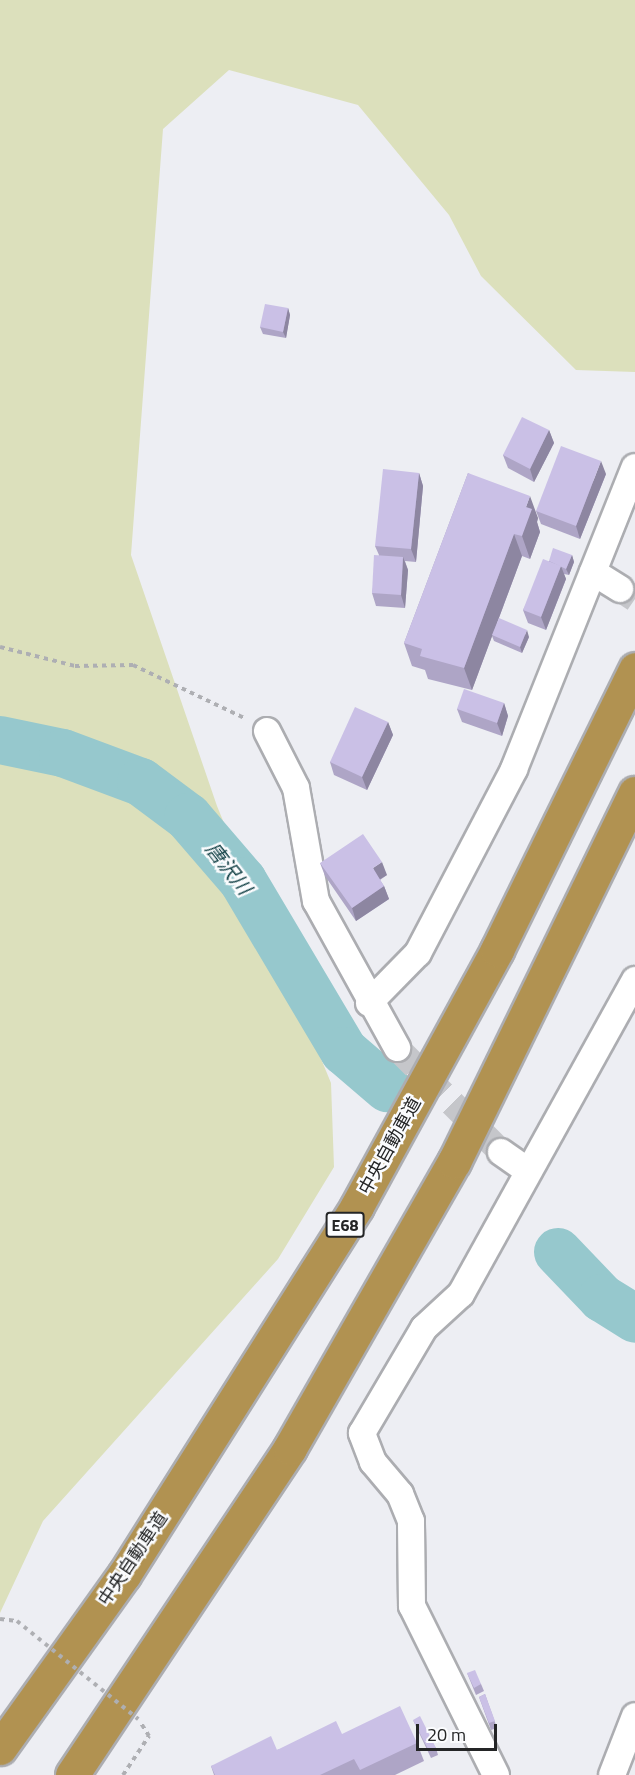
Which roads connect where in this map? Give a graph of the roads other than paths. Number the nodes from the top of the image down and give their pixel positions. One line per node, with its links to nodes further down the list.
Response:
1 (635, 467): 2 (street)
2 (593, 572): 3 (street); 8 (street)
3 (620, 589)
4 (635, 669): 13 (highway, 中央自動車道 / E68)
5 (267, 730): 8 (street)
6 (635, 793): 14 (highway)
7 (635, 980): 11 (street)
8 (369, 1003): 9 (street)
9 (397, 1047)
10 (501, 1152): 11 (street)
11 (527, 1170): 15 (street)
12 (635, 1716): 16 (street)
13 (0, 1748)
14 (72, 1775)
15 (496, 1775)
16 (612, 1775)

